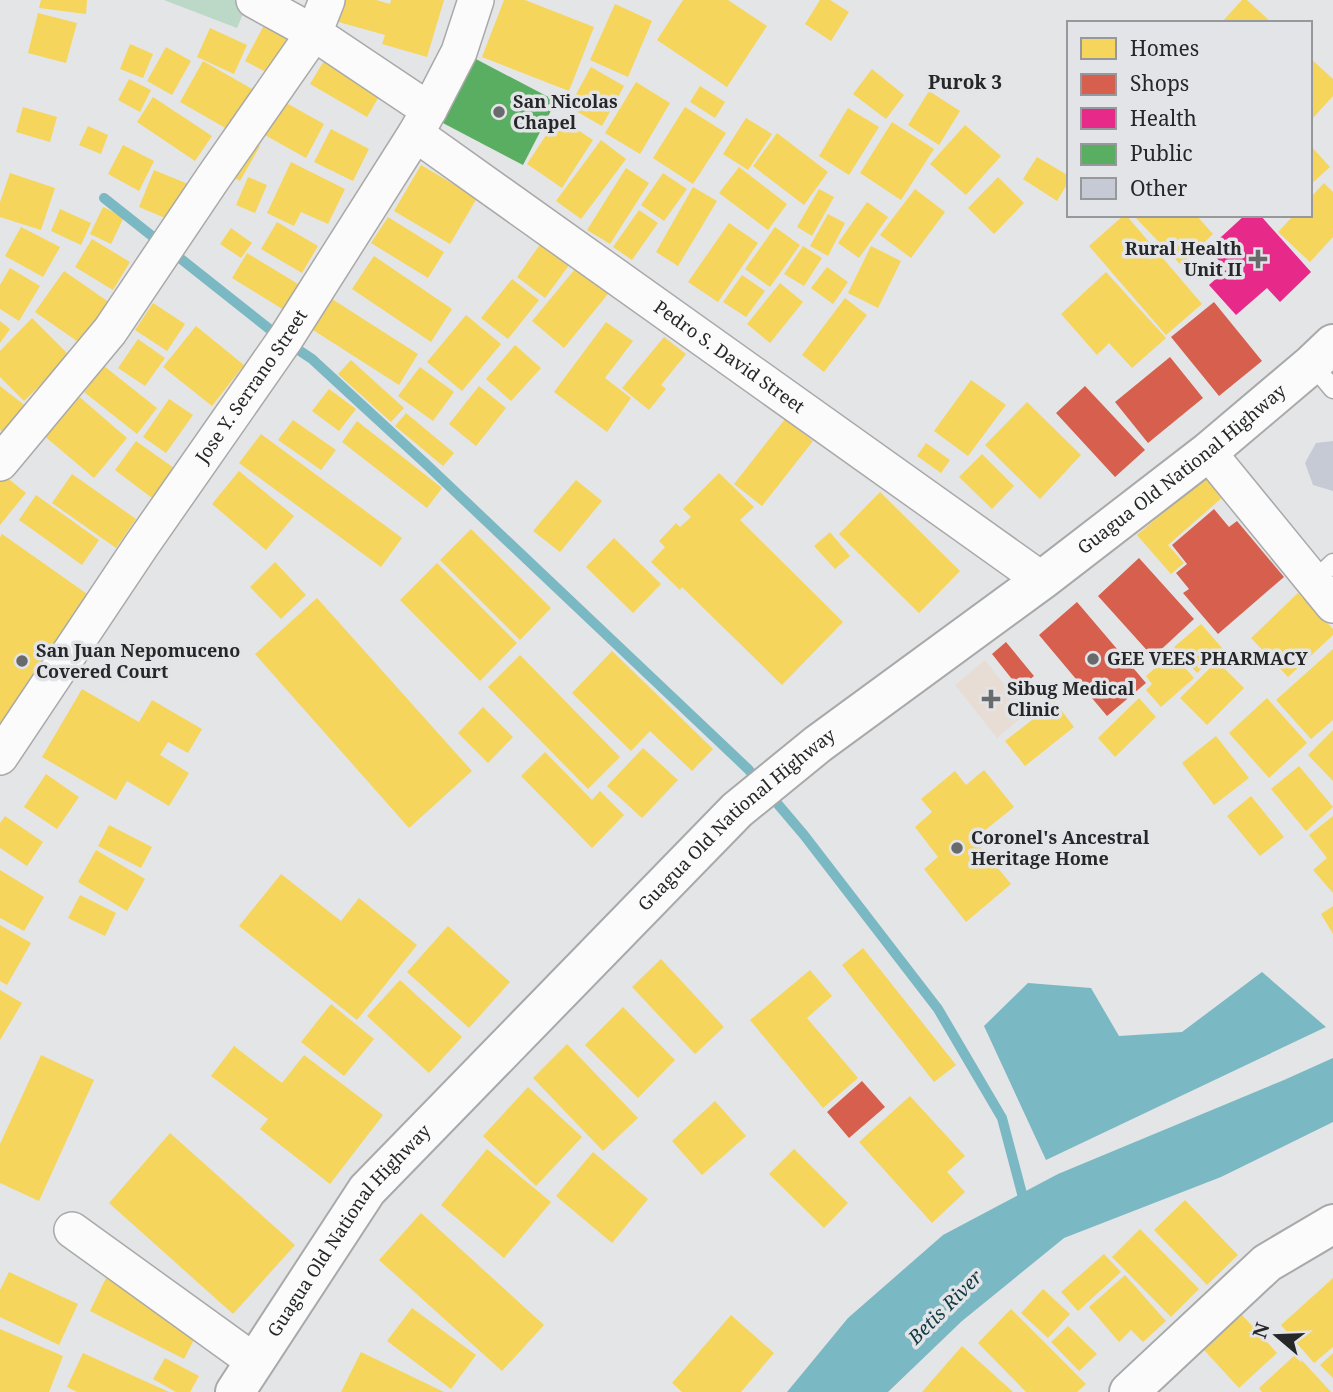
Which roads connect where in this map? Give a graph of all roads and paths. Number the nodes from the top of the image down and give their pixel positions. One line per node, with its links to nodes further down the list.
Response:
1 (254, 0): 4 (street, Pedro S. David Street)
2 (327, 0): 4 (street)
3 (476, 0): 5 (street, Jose Y. Serrano Street)
4 (314, 33): 5 (street, Pedro S. David Street); 8 (street)
5 (423, 121): 9 (street, Pedro S. David Street); 11 (street, Jose Y. Serrano Street)
6 (1326, 366): 7 (main road, Guagua Old National Highway)
7 (1208, 452): 9 (main road, Guagua Old National Highway); 10 (street)
8 (0, 463)
9 (1042, 580): 14 (main road, Guagua Old National Highway)
10 (1326, 583)
11 (0, 757)
12 (1333, 1224): 15 (main road)
13 (72, 1230): 14 (street)
14 (245, 1377)
15 (1129, 1392)

